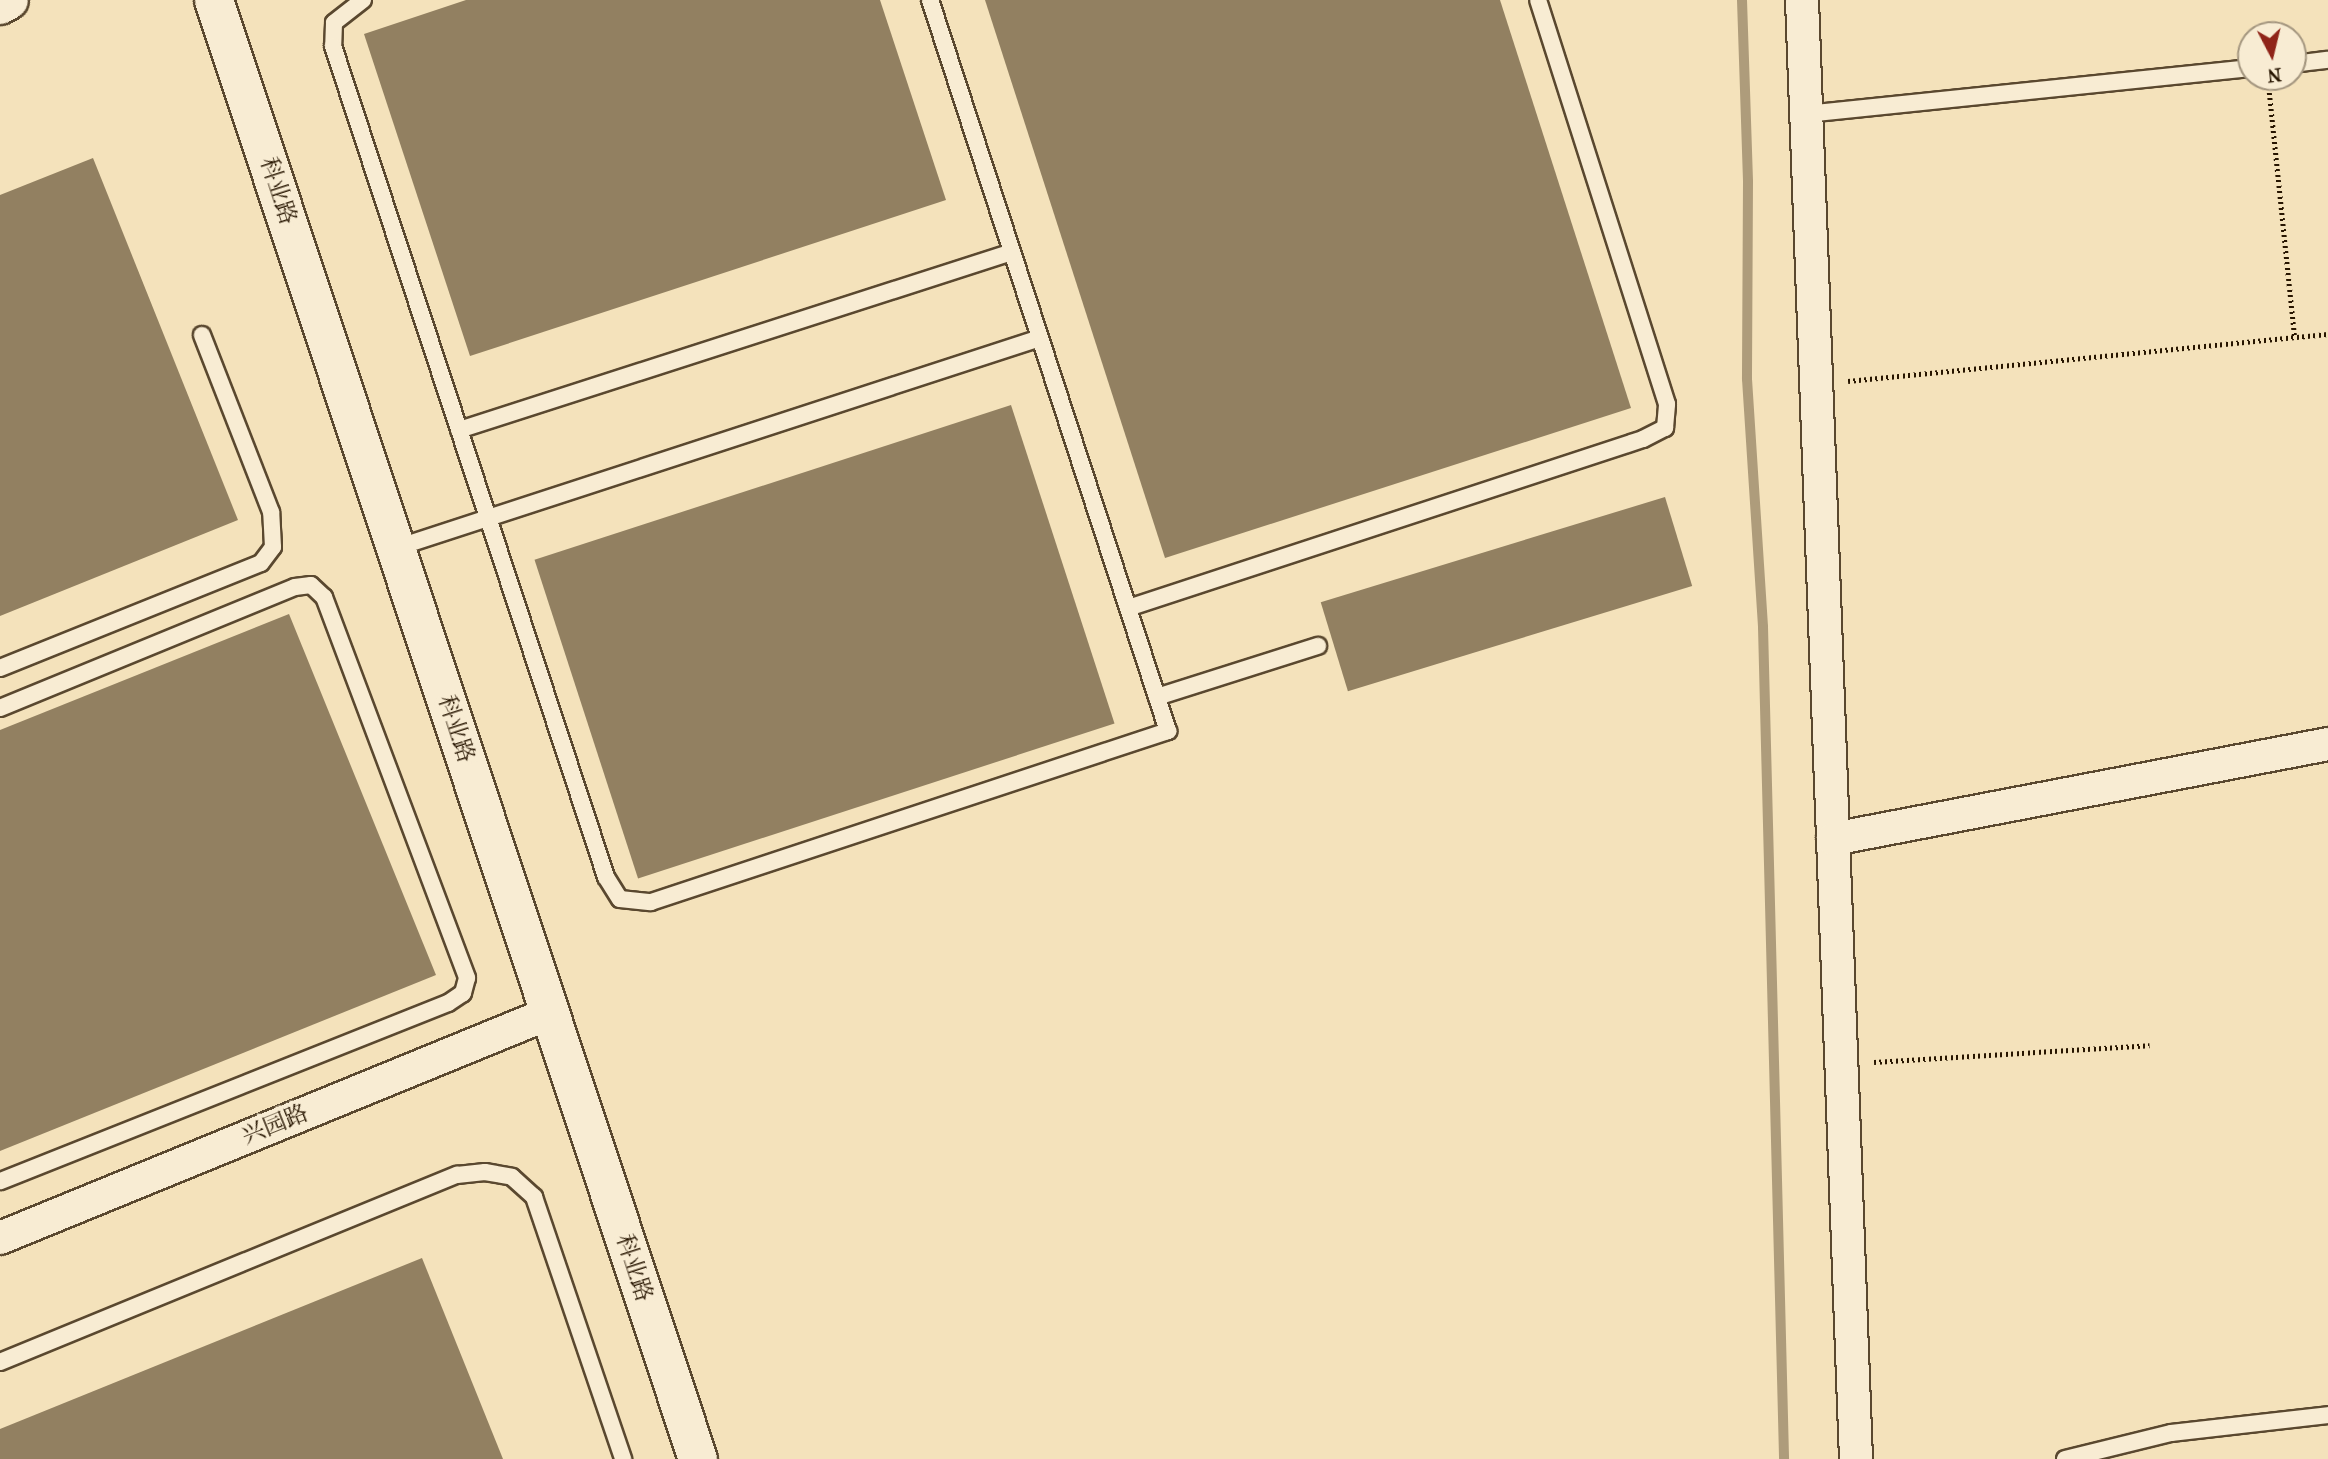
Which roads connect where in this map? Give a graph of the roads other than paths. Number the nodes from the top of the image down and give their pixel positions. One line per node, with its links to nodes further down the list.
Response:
1 (9, 0): 7 (street)
2 (214, 0): 17 (street, 科业路)
3 (363, 0): 15 (lane)
4 (930, 0): 12 (lane)
5 (1538, 0): 18 (lane)
6 (1802, 0): 11 (street)
7 (0, 5)
8 (2328, 60): 9 (lane)
9 (2307, 62)
10 (2237, 69): 11 (lane)
11 (1806, 114): 24 (street)
12 (1012, 251): 14 (lane); 15 (lane)
13 (202, 335): 20 (lane)
14 (1040, 338): 16 (lane); 18 (lane)
15 (459, 430): 16 (lane)
16 (488, 518): 17 (lane); 21 (lane)
17 (396, 548): 25 (street, 科业路)
18 (1128, 608): 21 (lane)
19 (1318, 646): 21 (lane)
20 (0, 668)
21 (1157, 697)
22 (0, 708): 26 (lane)
23 (2328, 744): 24 (street)
24 (1833, 839): 32 (street)
25 (550, 1013): 27 (street, 兴园路); 31 (street, 科业路)
26 (0, 1181)
27 (0, 1238)
28 (0, 1362): 30 (lane)
29 (2328, 1415): 33 (lane)
30 (623, 1459)
31 (698, 1459)
32 (1856, 1459)
33 (2065, 1459)

